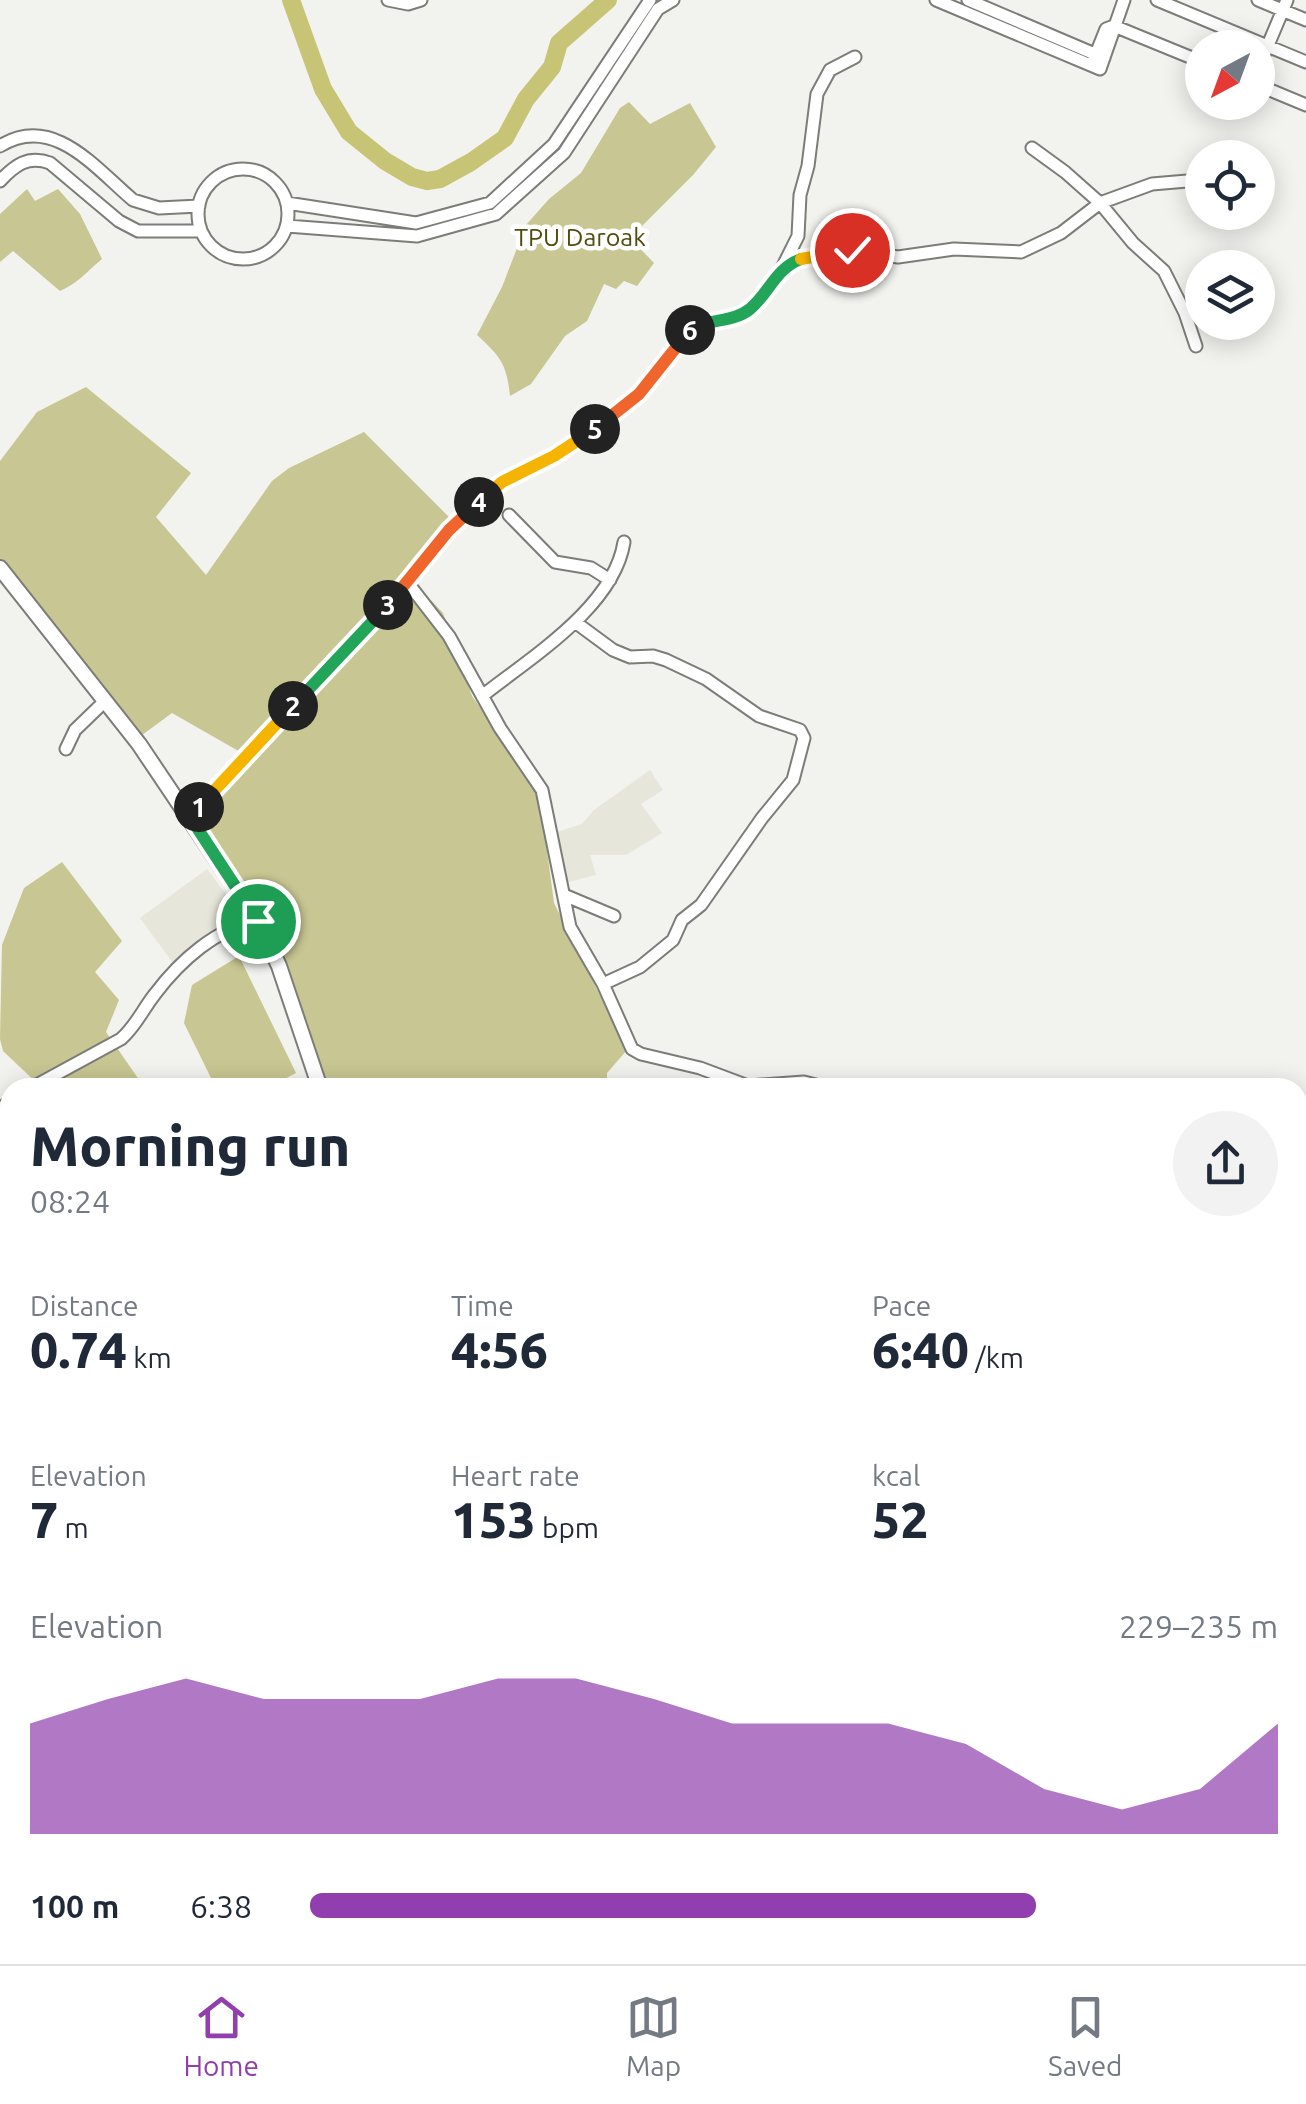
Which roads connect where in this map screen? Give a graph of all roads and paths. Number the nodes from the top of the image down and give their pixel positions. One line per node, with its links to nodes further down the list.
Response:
1 (388, 0): 2 (street)
2 (421, 0)
3 (650, 0): 27 (street)
4 (673, 0): 29 (street)
5 (936, 0): 18 (street)
6 (968, 0): 18 (street)
7 (1124, 0): 12 (street)
8 (1157, 0): 13 (street)
9 (1258, 0): 10 (street)
10 (1285, 5): 11 (street); 14 (street)
11 (1306, 20)
12 (1114, 26): 16 (street); 18 (street)
13 (1229, 30)
14 (1275, 30)
15 (1275, 49): 19 (street)
16 (1185, 55)
17 (855, 57): 31 (street)
18 (1097, 59)
19 (1306, 62)
20 (1275, 92): 21 (street)
21 (1306, 106)
22 (0, 146): 28 (street)
23 (1032, 148): 26 (street)
24 (0, 181): 30 (street)
25 (1185, 181): 26 (street)
26 (1100, 202): 31 (street); 32 (street)
27 (288, 203): 28 (street); 29 (street)
28 (199, 206): 30 (street)
29 (287, 226): 30 (street)
30 (201, 232)
31 (782, 268): 37 (street)
32 (1196, 346)
33 (510, 515): 36 (street)
34 (624, 542): 36 (street)
35 (1, 572): 40 (main road)
36 (610, 580): 38 (street)
37 (408, 583): 39 (street); 42 (street)
38 (576, 622): 39 (street); 46 (street)
39 (482, 696): 43 (street)
40 (104, 702): 41 (street); 42 (main road)
41 (66, 749)
42 (190, 817): 45 (main road)
43 (564, 894): 44 (street); 46 (street)
44 (614, 916)
45 (258, 921): 47 (street); 48 (main road)
46 (604, 984): 49 (street)
47 (49, 1078)
48 (315, 1078)
49 (727, 1078)
50 (0, 1330): 51 (street)
51 (0, 1348)

